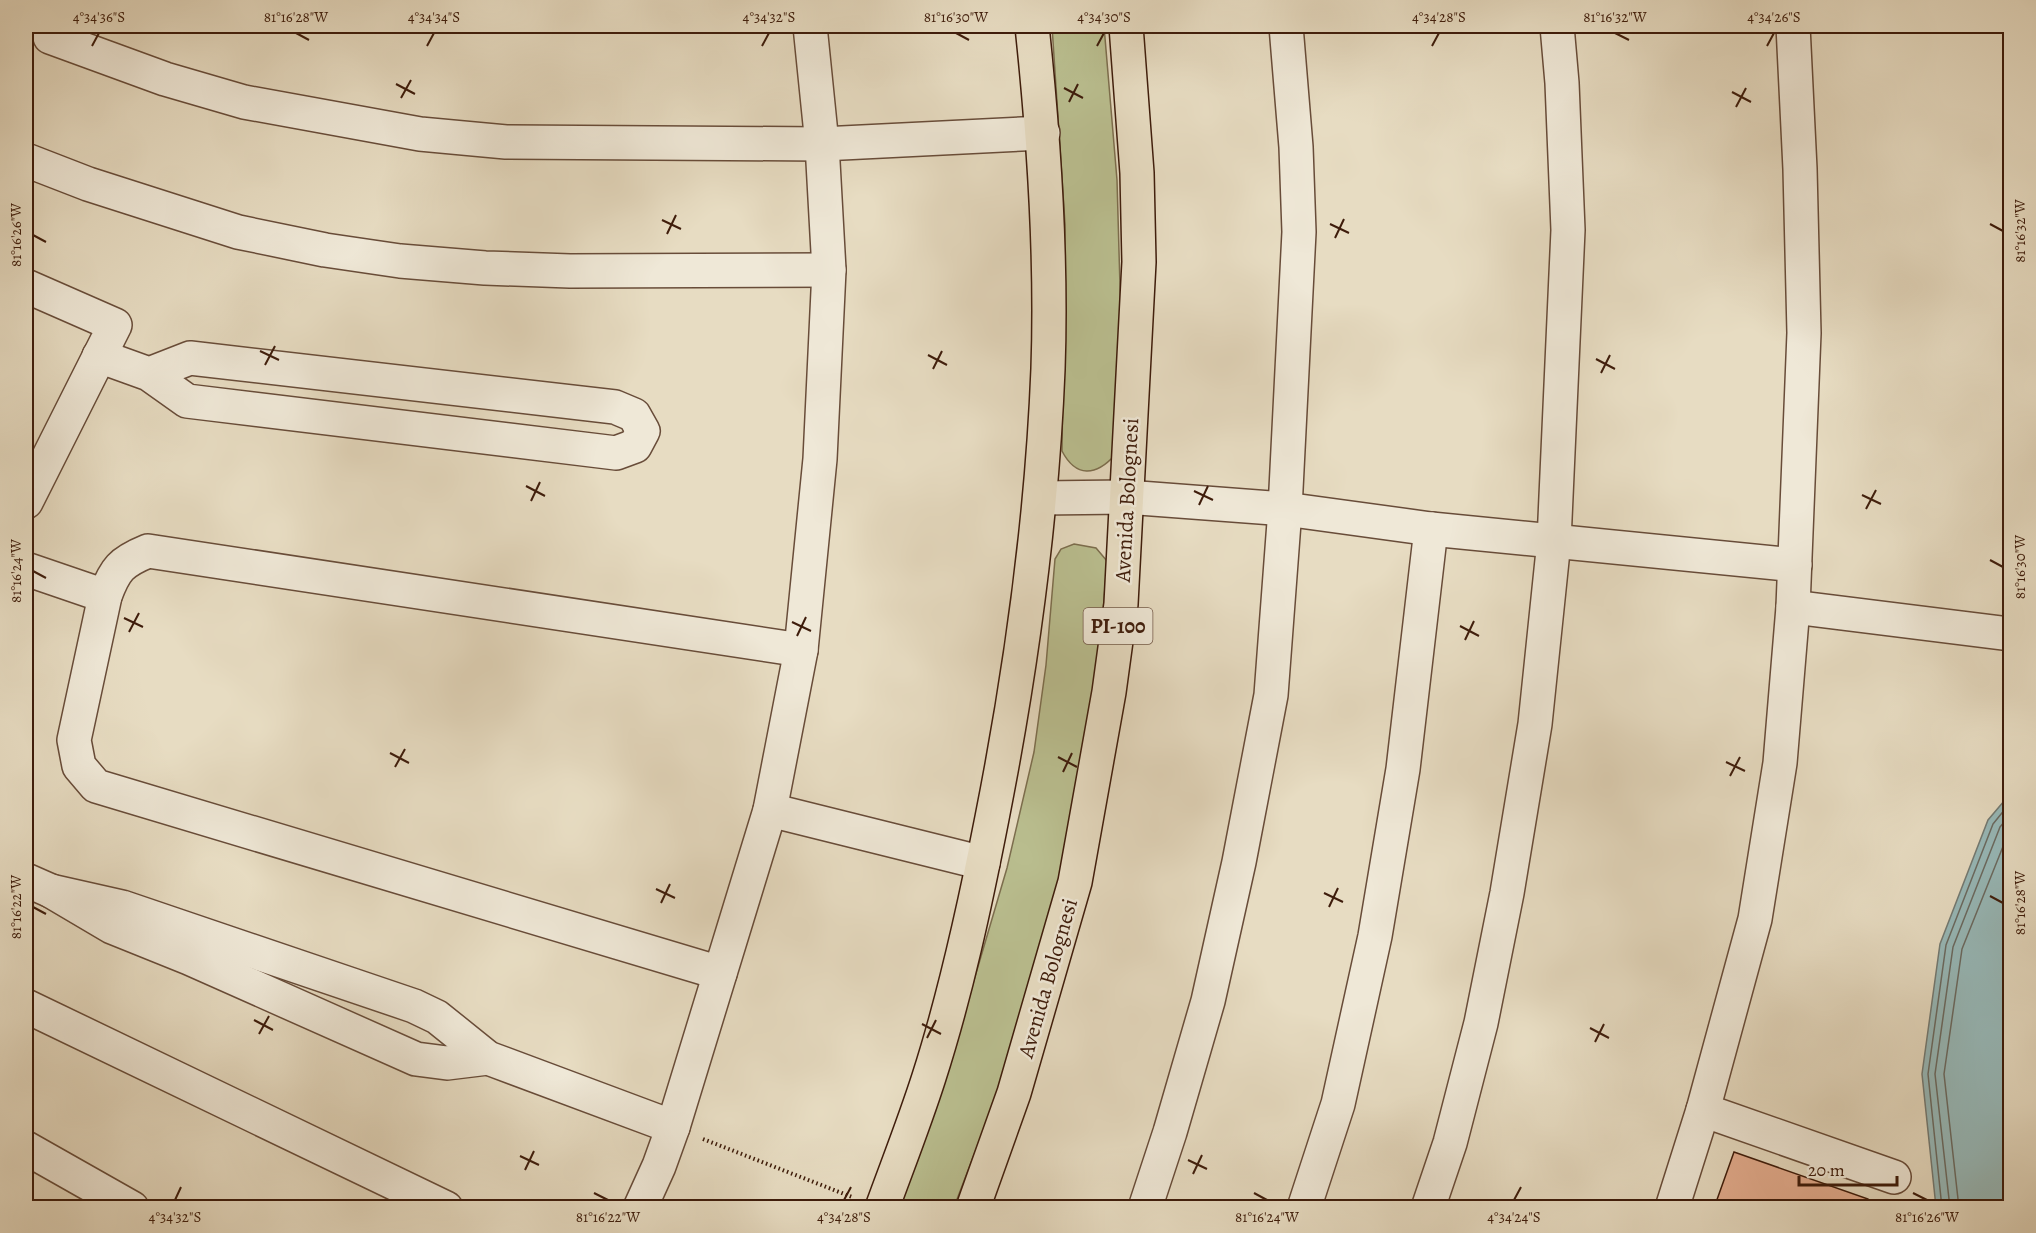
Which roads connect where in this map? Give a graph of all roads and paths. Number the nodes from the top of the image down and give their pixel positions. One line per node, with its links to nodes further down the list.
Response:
1 (810, 26): 9 (street)
2 (1032, 26): 8 (main road)
3 (1126, 26): 15 (main road, Avenida Bolognesi / PI-100)
4 (1286, 26): 18 (street)
5 (1557, 26): 20 (street)
6 (1793, 26): 21 (street)
7 (50, 37): 9 (street)
8 (1043, 133): 9 (street); 16 (main road)
9 (822, 144): 11 (street)
10 (26, 160): 11 (street)
11 (829, 270): 26 (street)
12 (26, 286): 13 (street)
13 (99, 356): 14 (street); 17 (street)
14 (149, 374): 14 (street)
15 (1126, 497): 16 (street); 18 (street); 41 (main road, Avenida Bolognesi / PI-100)
16 (1040, 498): 28 (main road)
17 (26, 502)
18 (1285, 509): 19 (street); 42 (street)
19 (1431, 529): 20 (street); 43 (street)
20 (1554, 541): 21 (street); 44 (street)
21 (1795, 565): 24 (street)
22 (26, 569): 23 (street)
23 (105, 596): 26 (street); 30 (street)
24 (1793, 607): 25 (street); 33 (street)
25 (2010, 634)
26 (801, 650): 27 (street)
27 (770, 810): 28 (street); 30 (street)
28 (983, 863): 37 (main road)
29 (38, 886): 32 (street); 32 (street)
30 (720, 973): 34 (street)
31 (26, 1006): 39 (street)
32 (488, 1058): 34 (street)
33 (1703, 1110): 36 (street); 45 (street)
34 (673, 1127): 37 (path); 40 (street)
35 (26, 1148): 38 (street)
36 (1894, 1177)
37 (869, 1203)
38 (132, 1208)
39 (446, 1208)
40 (640, 1208)
41 (973, 1208)
42 (1145, 1208)
43 (1304, 1208)
44 (1428, 1208)
45 (1672, 1208)

